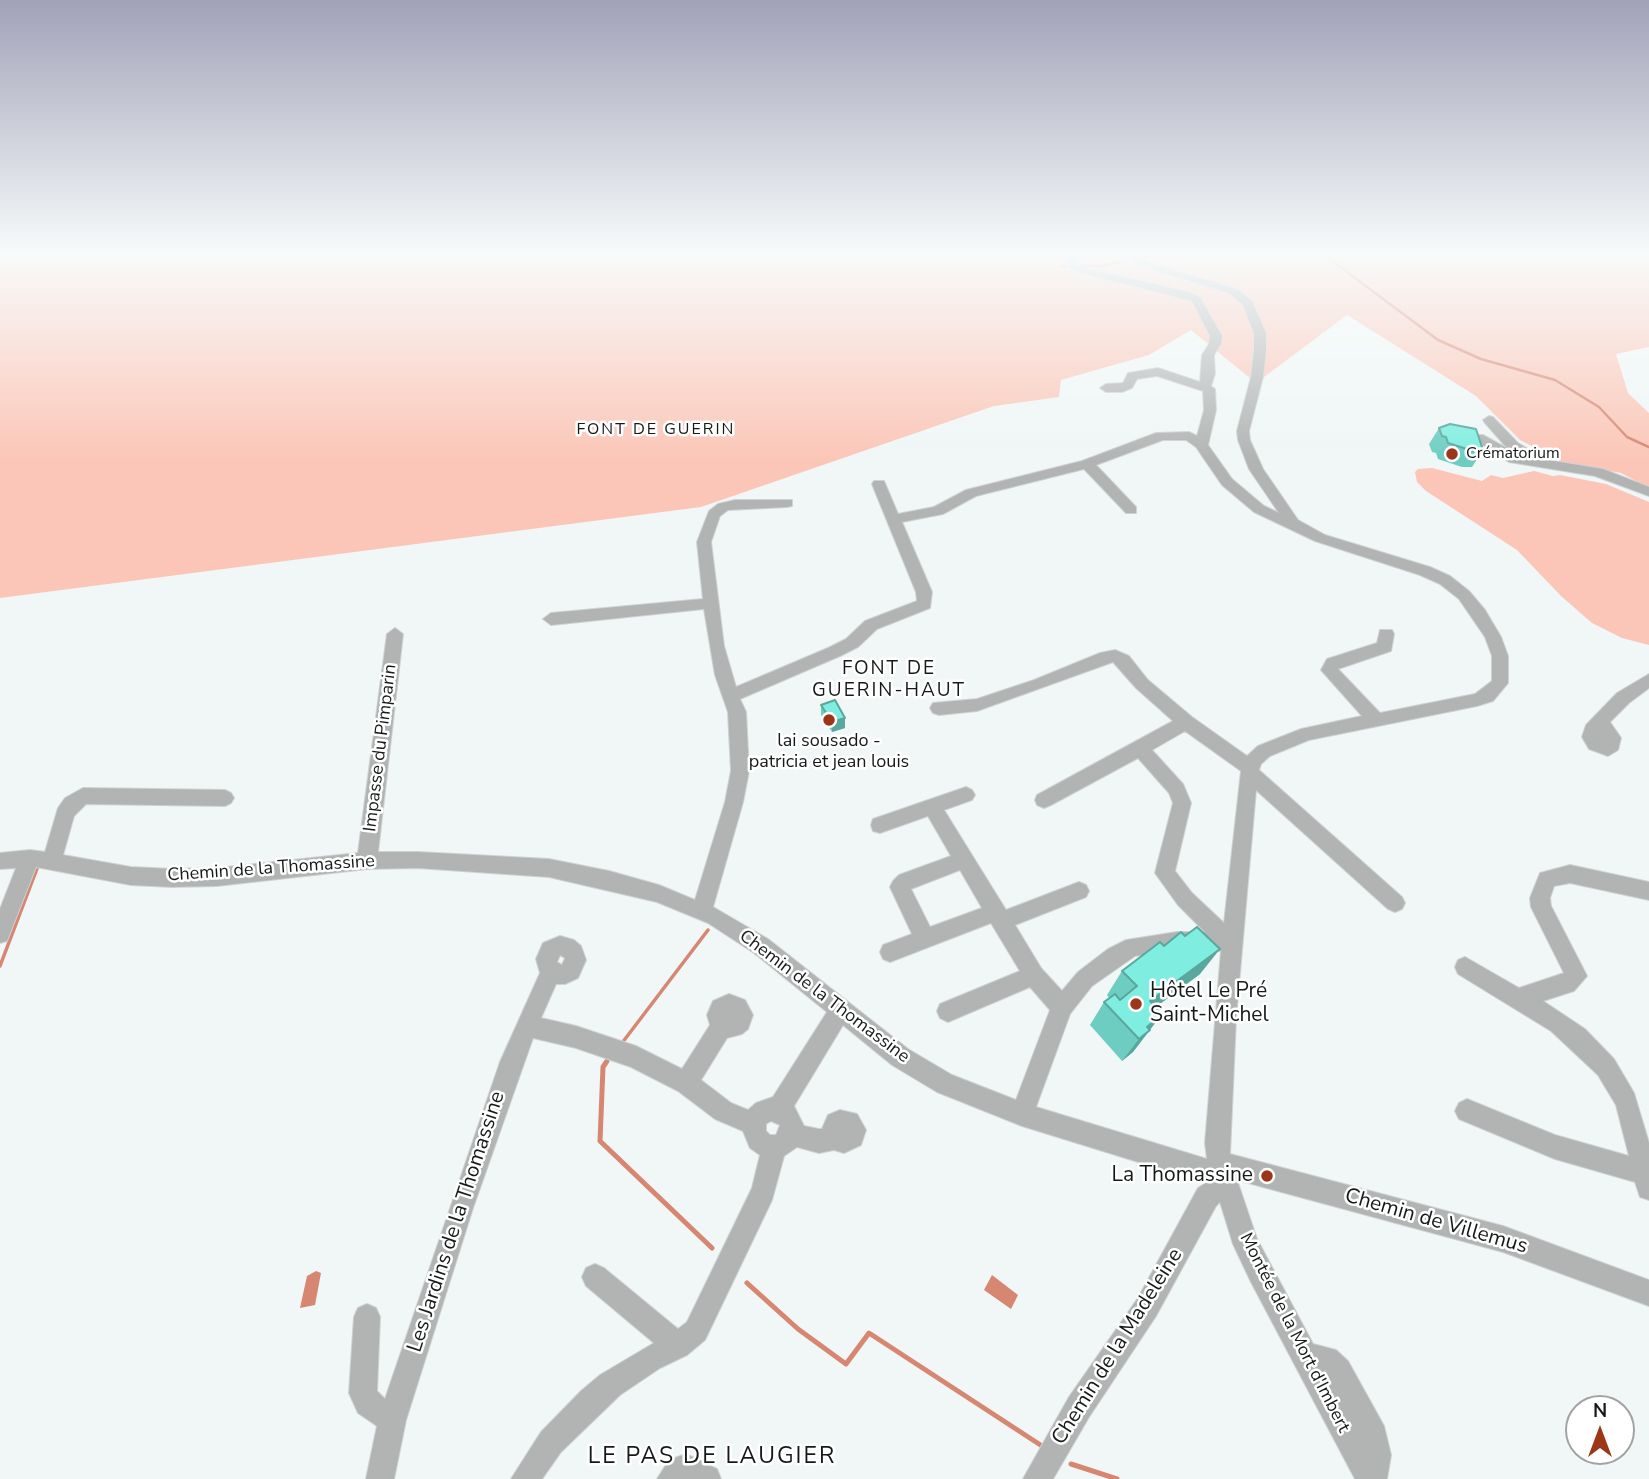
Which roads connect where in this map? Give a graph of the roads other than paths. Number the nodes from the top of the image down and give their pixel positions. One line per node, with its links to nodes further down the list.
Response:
1 (1209, 323): 3 (street)
2 (1256, 323): 15 (street)
3 (1205, 387): 4 (street); 7 (street)
4 (1106, 388)
5 (1489, 420): 9 (street)
6 (1478, 438): 9 (street)
7 (1201, 445): 8 (street); 15 (street)
8 (1087, 464): 13 (street); 14 (street)
9 (1558, 465): 11 (street)
10 (879, 484): 14 (street)
11 (1649, 492)
12 (787, 503): 16 (street)
13 (1131, 510)
14 (893, 519): 21 (street)
15 (1299, 528): 23 (street)
16 (712, 603): 17 (street); 21 (street)
17 (551, 619)
18 (395, 634): 37 (street, Impasse du Pimparin)
19 (1386, 634): 23 (street)
20 (1649, 680): 24 (street)
21 (733, 695): 41 (street)
22 (939, 708): 25 (street)
23 (1376, 720): 27 (street)
24 (1600, 721)
25 (1186, 722): 26 (street); 27 (street)
26 (1140, 748): 30 (street); 44 (street)
27 (1249, 770): 40 (street); 44 (street, Montée de la Mort d'Imbert)
28 (966, 795): 31 (street)
29 (225, 798): 36 (street)
30 (1044, 800)
31 (932, 807): 32 (street); 34 (street)
32 (880, 825)
33 (30, 859): 35 (street, Chemin de la Thomassine); 36 (street, Chemin de la Thomassine); 43 (street)
34 (963, 860): 42 (street); 45 (street)
35 (0, 861)
36 (52, 861): 37 (street, Chemin de la Thomassine)
37 (368, 861): 41 (street, Chemin de la Thomassine)
38 (1079, 891): 42 (street)
39 (1649, 891): 50 (street)
40 (1395, 903)
41 (702, 911): 52 (street, Chemin de la Thomassine)
42 (998, 916): 45 (street); 49 (street)
43 (0, 934)
44 (1218, 936): 51 (street); 63 (street, Montée de la Mort d'Imbert)
45 (925, 939): 46 (street)
46 (890, 952)
47 (1465, 967): 50 (street)
48 (551, 972): 54 (street, Les Jardins de la Thomassine)
49 (1034, 975): 51 (street); 53 (street)
50 (1519, 998): 64 (street)
51 (1062, 1008): 59 (street)
52 (840, 1010): 57 (street); 59 (street, Chemin de la Thomassine)
53 (948, 1011)
54 (527, 1026): 56 (street); 69 (street, Les Jardins de la Thomassine)
55 (723, 1026): 56 (street)
56 (686, 1083): 60 (street)
57 (779, 1109): 60 (street); 62 (street)
58 (1467, 1111): 64 (street)
59 (1022, 1114): 63 (street, Chemin de la Thomassine)
60 (755, 1125): 62 (street)
61 (836, 1138): 62 (street)
62 (782, 1141): 68 (street)
63 (1222, 1174): 66 (street, Chemin de Villemus); 74 (street, Chemin de la Madeleine); 75 (street, Montée de la Mort d'Imbert)
64 (1646, 1180)
65 (595, 1277): 68 (street)
66 (1649, 1293)
67 (367, 1317): 69 (street)
68 (678, 1346): 71 (street)
69 (392, 1420): 70 (street, Les Jardins de la Thomassine)
70 (380, 1479)
71 (525, 1479)
72 (671, 1479): 73 (street)
73 (707, 1479)
74 (1037, 1479)
75 (1372, 1479)

